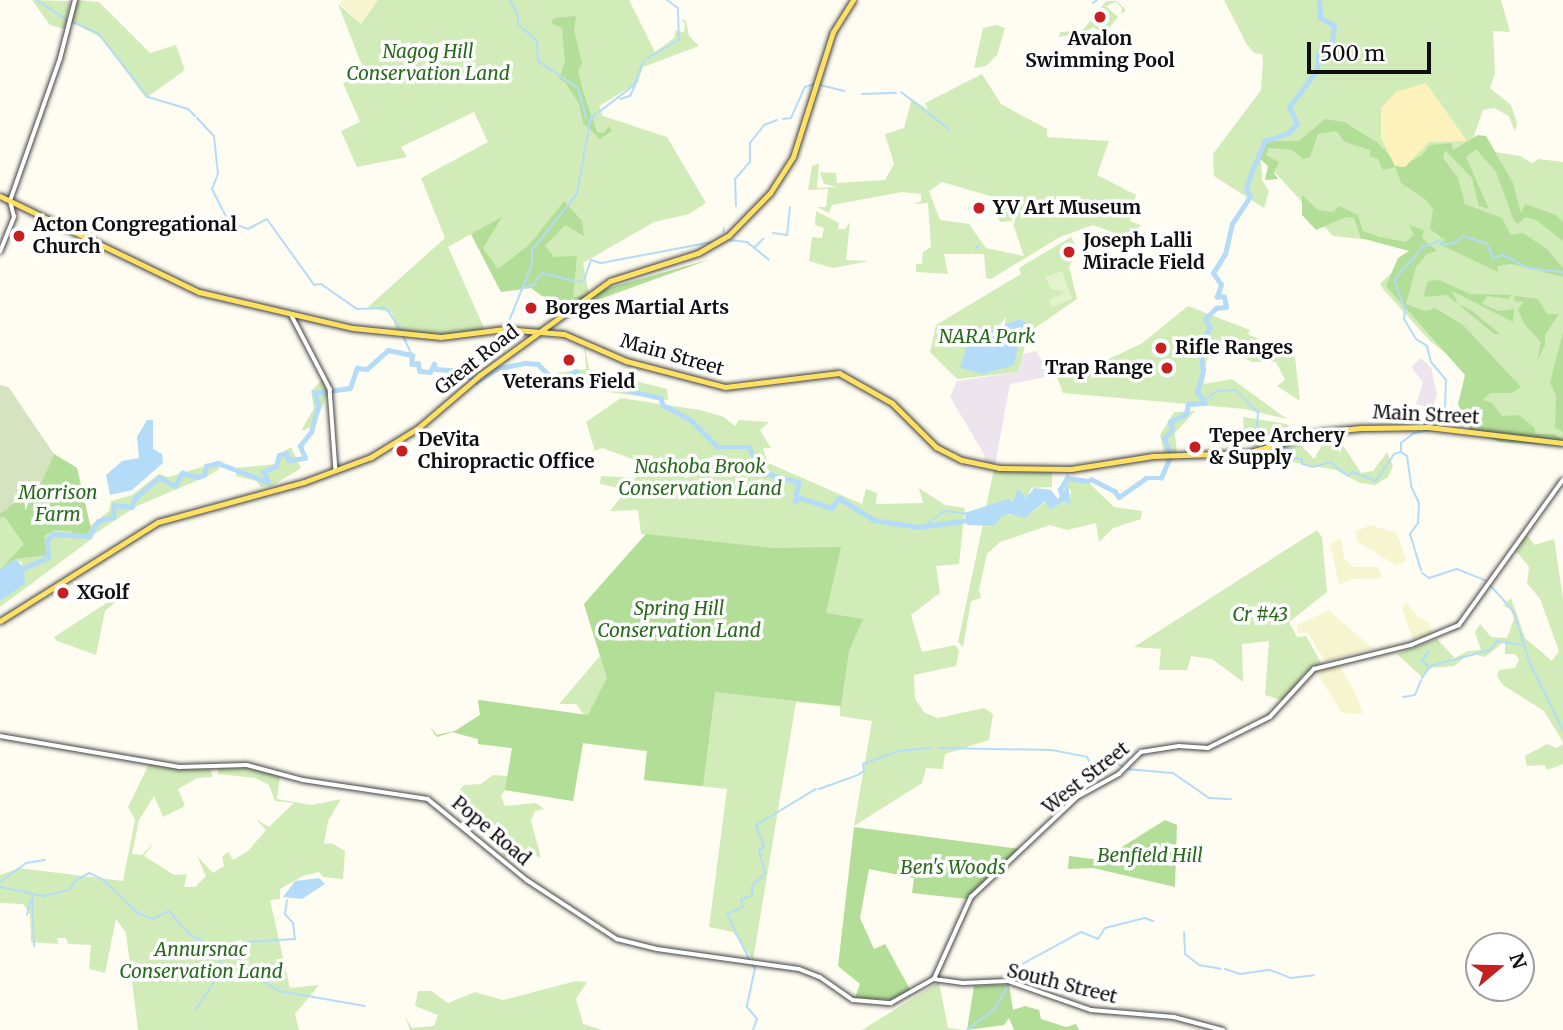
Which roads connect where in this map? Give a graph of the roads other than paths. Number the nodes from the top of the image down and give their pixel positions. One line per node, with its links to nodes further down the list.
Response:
1 (75, 0): 4 (street)
2 (853, 0): 9 (main road, Great Road)
3 (0, 196): 4 (main road, Main Street)
4 (10, 201): 5 (street); 6 (main road, Main Street)
5 (0, 252)
6 (289, 312): 7 (main road, Main Street); 8 (street)
7 (299, 314): 8 (street); 10 (main road, Main Street)
8 (295, 321): 14 (street)
9 (550, 329): 11 (main road, Main Street); 13 (main road, Main Street)
10 (528, 330): 11 (main road, Main Street); 12 (main road)
11 (541, 331): 12 (main road, Great Road)
12 (530, 340): 14 (main road, Great Road)
13 (1563, 443)
14 (336, 471): 16 (main road, Great Road)
15 (1561, 482): 18 (street, West Street)
16 (0, 621)
17 (0, 736): 18 (street, Pope Road)
18 (934, 979): 19 (street, South Street)
19 (1223, 1030)

